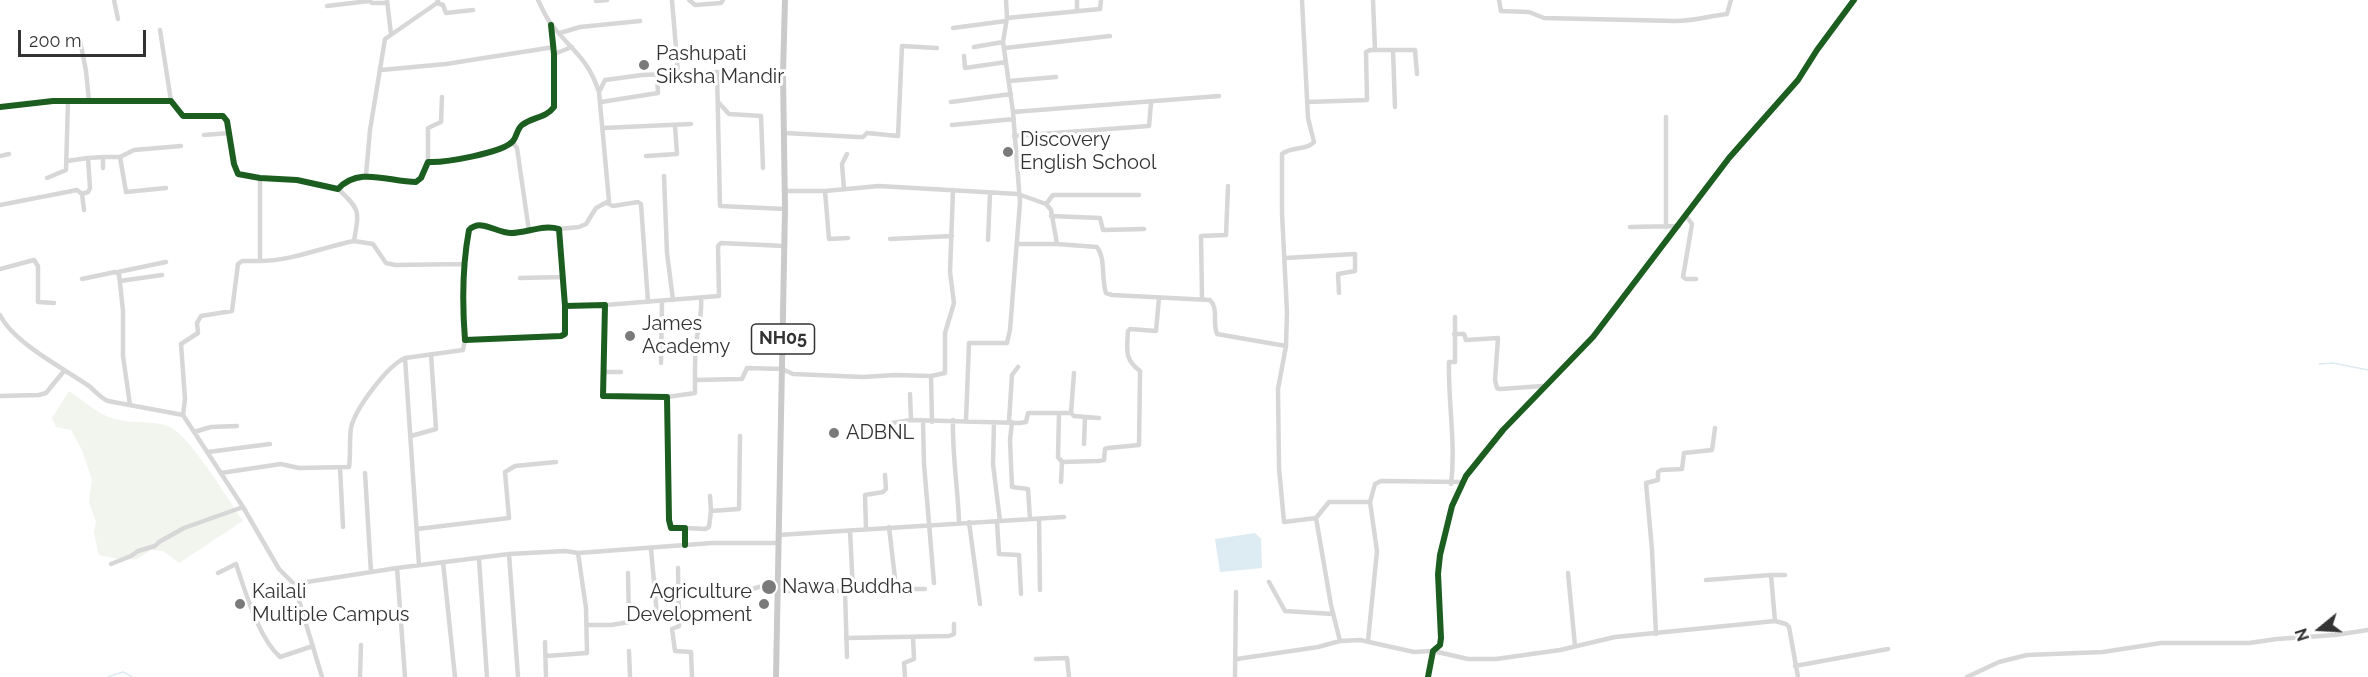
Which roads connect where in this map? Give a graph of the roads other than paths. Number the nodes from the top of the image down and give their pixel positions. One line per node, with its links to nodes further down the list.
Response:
1 (114, 0): 23 (street)
2 (369, 0): 18 (street); 20 (street)
3 (538, 0): 26 (street)
4 (607, 0): 17 (street)
5 (672, 0): 46 (street)
6 (689, 0): 7 (street)
7 (723, 0)
8 (785, 0): 47 (main road, NH05)
9 (1006, 0): 24 (street)
10 (1077, 0): 22 (street)
11 (1101, 0): 22 (street)
12 (1302, 0): 63 (street)
13 (1373, 0): 39 (street)
14 (1499, 0): 15 (street)
15 (1731, 0)
16 (1854, 0): 113 (street)
17 (596, 1)
18 (387, 2): 30 (street)
19 (437, 2): 21 (street); 30 (street)
20 (327, 6)
21 (473, 10)
22 (1077, 10): 24 (street)
23 (118, 19)
24 (1006, 20): 27 (street); 33 (street)
25 (640, 21): 29 (street)
26 (551, 25): 29 (street); 35 (street)
27 (953, 28)
28 (160, 30): 60 (street)
29 (560, 33): 34 (street)
30 (391, 34): 44 (street)
31 (1110, 36): 38 (street)
32 (80, 40): 59 (street)
33 (1004, 42): 36 (street); 38 (street)
34 (572, 46): 41 (street); 50 (street)
35 (554, 47): 41 (street); 44 (street)
36 (974, 47)
37 (937, 48): 76 (street)
38 (1005, 48): 43 (street)
39 (1375, 50): 40 (street); 63 (street)
40 (1393, 50): 48 (street); 67 (street)
41 (554, 54): 79 (street)
42 (964, 56): 43 (street)
43 (1006, 62): 53 (street)
44 (381, 70): 92 (street)
45 (717, 72): 46 (street); 47 (street); 64 (street)
46 (678, 73): 49 (street)
47 (783, 74): 76 (main road, NH05)
48 (1417, 74)
49 (657, 75): 52 (street); 61 (street)
50 (594, 76): 52 (street); 54 (street)
51 (1056, 77): 53 (street)
52 (605, 80): 54 (street)
53 (1009, 81): 55 (street)
54 (599, 92): 61 (street)
55 (1011, 94): 62 (street); 68 (street)
56 (1220, 96): 65 (street)
57 (442, 97): 89 (street)
58 (68, 101): 59 (street); 66 (street); 88 (street)
59 (89, 101): 60 (street)
60 (171, 101): 75 (street)
61 (601, 102): 74 (street)
62 (951, 102)
63 (1307, 102): 128 (street)
64 (719, 103): 91 (street); 110 (street)
65 (1150, 103): 68 (street); 78 (street)
66 (0, 107)
67 (1395, 107)
68 (1013, 112): 70 (street)
69 (1666, 117): 116 (street)
70 (1014, 119): 72 (street); 78 (street)
71 (691, 124): 73 (street)
72 (952, 125)
73 (675, 126): 74 (street); 85 (street)
74 (603, 128): 107 (street)
75 (230, 133): 77 (street); 95 (street)
76 (785, 133): 101 (main road, NH05)
77 (204, 135)
78 (1014, 136): 105 (street)
79 (512, 142): 89 (street); 119 (street)
80 (181, 146): 84 (street)
81 (9, 154): 83 (street)
82 (847, 154): 99 (street)
83 (0, 156)
84 (120, 156): 86 (street); 97 (street)
85 (646, 156)
86 (103, 157): 87 (street); 90 (street)
87 (88, 158): 88 (street); 104 (street)
88 (67, 161): 94 (street)
89 (428, 162): 92 (street)
90 (103, 168)
91 (763, 168)
92 (366, 175): 98 (street)
93 (663, 176): 144 (street)
94 (47, 178)
95 (260, 178): 98 (street); 129 (street)
96 (1228, 186): 143 (street)
97 (166, 188)
98 (338, 189): 124 (street)
99 (844, 189): 100 (street); 102 (street)
100 (953, 190): 103 (street); 120 (street)
101 (785, 191): 102 (street); 110 (main road, NH05)
102 (825, 191): 121 (street)
103 (990, 193): 105 (street); 123 (street)
104 (82, 194): 109 (street); 111 (street)
105 (1018, 194): 108 (street); 125 (street)
106 (1139, 195): 108 (street)
107 (607, 203): 117 (street); 146 (street)
108 (1046, 204): 112 (street)
109 (0, 206)
110 (785, 208): 127 (main road, NH05)
111 (84, 210)
112 (1052, 216): 118 (street); 126 (street)
113 (1686, 216): 114 (street); 138 (street)
114 (1679, 226): 116 (street); 166 (street)
115 (1630, 227): 116 (street)
116 (1666, 227)
117 (560, 229): 119 (street); 135 (street)
118 (1144, 229)
119 (529, 231): 131 (street)
120 (952, 236): 122 (street); 164 (street)
121 (848, 238)
122 (890, 239)
123 (988, 240)
124 (354, 241): 129 (street); 131 (street)
125 (1017, 244): 126 (street); 178 (street)
126 (1058, 244): 142 (street)
127 (784, 246): 141 (street); 159 (main road, NH05)
128 (1285, 258): 140 (street); 154 (street)
129 (260, 261): 173 (street)
130 (166, 262): 133 (street)
131 (463, 264): 153 (street)
132 (0, 269): 147 (street)
133 (118, 272): 137 (street); 139 (street)
134 (162, 275): 139 (street)
135 (563, 277): 136 (street); 149 (street)
136 (520, 278)
137 (82, 279)
138 (1696, 279)
139 (120, 281): 170 (street)
140 (1339, 293)
141 (701, 298): 144 (street); 165 (street)
142 (1159, 298): 143 (street); 193 (street)
143 (1202, 298): 154 (street)
144 (673, 300): 145 (street)
145 (662, 301): 146 (street); 157 (street)
146 (648, 302): 148 (street)
147 (54, 303)
148 (605, 305): 149 (street); 161 (street)
149 (565, 306): 153 (street)
150 (0, 315): 160 (street)
151 (1455, 317): 152 (street)
152 (1454, 334): 166 (street); 200 (street)
153 (465, 340): 155 (street)
154 (1286, 346): 206 (street)
155 (431, 354): 156 (street); 187 (street)
156 (405, 358): 187 (street); 194 (street)
157 (661, 363)
158 (1018, 367): 182 (street)
159 (782, 369): 164 (street); 165 (street); 219 (main road, NH05)
160 (64, 371): 168 (street); 170 (street)
161 (605, 372): 162 (street); 169 (street)
162 (621, 372)
163 (1074, 373): 172 (street)
164 (931, 376): 180 (street)
165 (695, 380): 169 (street)
166 (1544, 386): 199 (street)
167 (910, 394): 176 (street)
168 (0, 396)
169 (667, 397): 216 (street)
170 (130, 405): 173 (street)
171 (1059, 413): 172 (street); 182 (street); 193 (street)
172 (1071, 413): 174 (street)
173 (183, 416): 186 (street)
174 (1085, 417): 175 (street); 190 (street)
175 (1099, 418)
176 (911, 420): 179 (street); 183 (street)
177 (953, 420): 178 (street); 180 (street); 209 (street)
178 (966, 420): 181 (street)
179 (923, 422): 180 (street); 212 (street)
180 (932, 422)
181 (994, 422): 182 (street); 211 (street)
182 (1010, 422): 207 (street)
183 (886, 424)
184 (237, 426): 186 (street)
185 (1715, 428): 255 (street)
186 (194, 432): 191 (street)
187 (411, 436): 215 (street)
188 (740, 436): 204 (street)
189 (270, 444): 191 (street)
190 (1084, 444)
191 (208, 452): 195 (street)
192 (556, 462): 215 (street)
193 (1062, 462): 198 (street)
194 (340, 467): 195 (street); 213 (street)
195 (221, 473): 203 (street)
196 (365, 473): 231 (street)
197 (885, 475): 217 (street)
198 (1061, 482)
199 (1462, 482): 200 (street); 266 (street)
200 (1451, 484): 202 (street)
201 (710, 496): 204 (street)
202 (1370, 502): 206 (street); 259 (street)
203 (243, 507): 227 (street); 240 (street)
204 (711, 511): 216 (street)
205 (1064, 517): 208 (street)
206 (1316, 518): 249 (street)
207 (1030, 519): 208 (street); 211 (street)
208 (1040, 519): 243 (street)
209 (959, 522): 210 (street); 212 (street)
210 (969, 522): 211 (street); 248 (street)
211 (998, 522): 246 (street)
212 (930, 524): 214 (street); 239 (street)
213 (344, 527)
214 (889, 527): 217 (street); 242 (street)
215 (417, 528): 228 (street)
216 (685, 528): 221 (street)
217 (866, 529): 218 (street)
218 (850, 531): 219 (street); 244 (street)
219 (778, 536): 220 (main road, NH05)
220 (777, 543): 221 (street); 241 (main road, NH05)
221 (684, 545): 222 (street)
222 (651, 549): 223 (street); 250 (street)
223 (578, 553): 224 (street); 253 (street)
224 (509, 555): 225 (street); 277 (street)
225 (479, 559): 226 (street); 276 (street)
226 (443, 562): 228 (street); 275 (street)
227 (111, 564)
228 (419, 566): 229 (street)
229 (397, 568): 231 (street); 274 (street)
230 (678, 568): 280 (street)
231 (371, 572): 240 (street)
232 (218, 573): 262 (street)
233 (628, 573): 253 (street)
234 (1568, 573): 263 (street)
235 (1785, 575): 236 (street)
236 (1771, 576): 237 (street); 251 (street)
237 (1706, 580)
238 (1269, 582): 249 (street)
239 (934, 583)
240 (294, 584): 262 (street)
241 (778, 588): 244 (street); 247 (street); 281 (main road, NH05)
242 (925, 589)
243 (1041, 590)
244 (845, 591): 256 (street)
245 (1236, 592): 270 (street)
246 (1021, 594)
247 (699, 595)
248 (980, 604)
249 (1333, 614): 258 (street)
250 (657, 615)
251 (1775, 621): 255 (street); 271 (street)
252 (954, 624): 257 (street)
253 (587, 625): 267 (street)
254 (2368, 630): 287 (street)
255 (1656, 634): 263 (street)
256 (846, 638): 257 (street); 268 (street)
257 (913, 638): 282 (street)
258 (1340, 641): 259 (street); 270 (street)
259 (1368, 641): 266 (street)
260 (545, 642): 267 (street)
261 (361, 645): 273 (street)
262 (313, 646): 272 (street)
263 (1575, 646): 266 (street)
264 (1888, 649): 271 (street)
265 (629, 651): 279 (street)
266 (1433, 651): 285 (street)
267 (546, 656): 278 (street)
268 (847, 657)
269 (1036, 658): 283 (street)
270 (1237, 659): 284 (street)
271 (1795, 666): 286 (street)
272 (322, 677)
273 (360, 677)
274 (405, 677)
275 (455, 677)
276 (487, 677)
277 (518, 677)
278 (546, 677)
279 (630, 677)
280 (692, 677)
281 (776, 677)
282 (905, 677)
283 (1069, 677)
284 (1235, 677)
285 (1428, 677)
286 (1798, 677)
287 (1967, 677)

